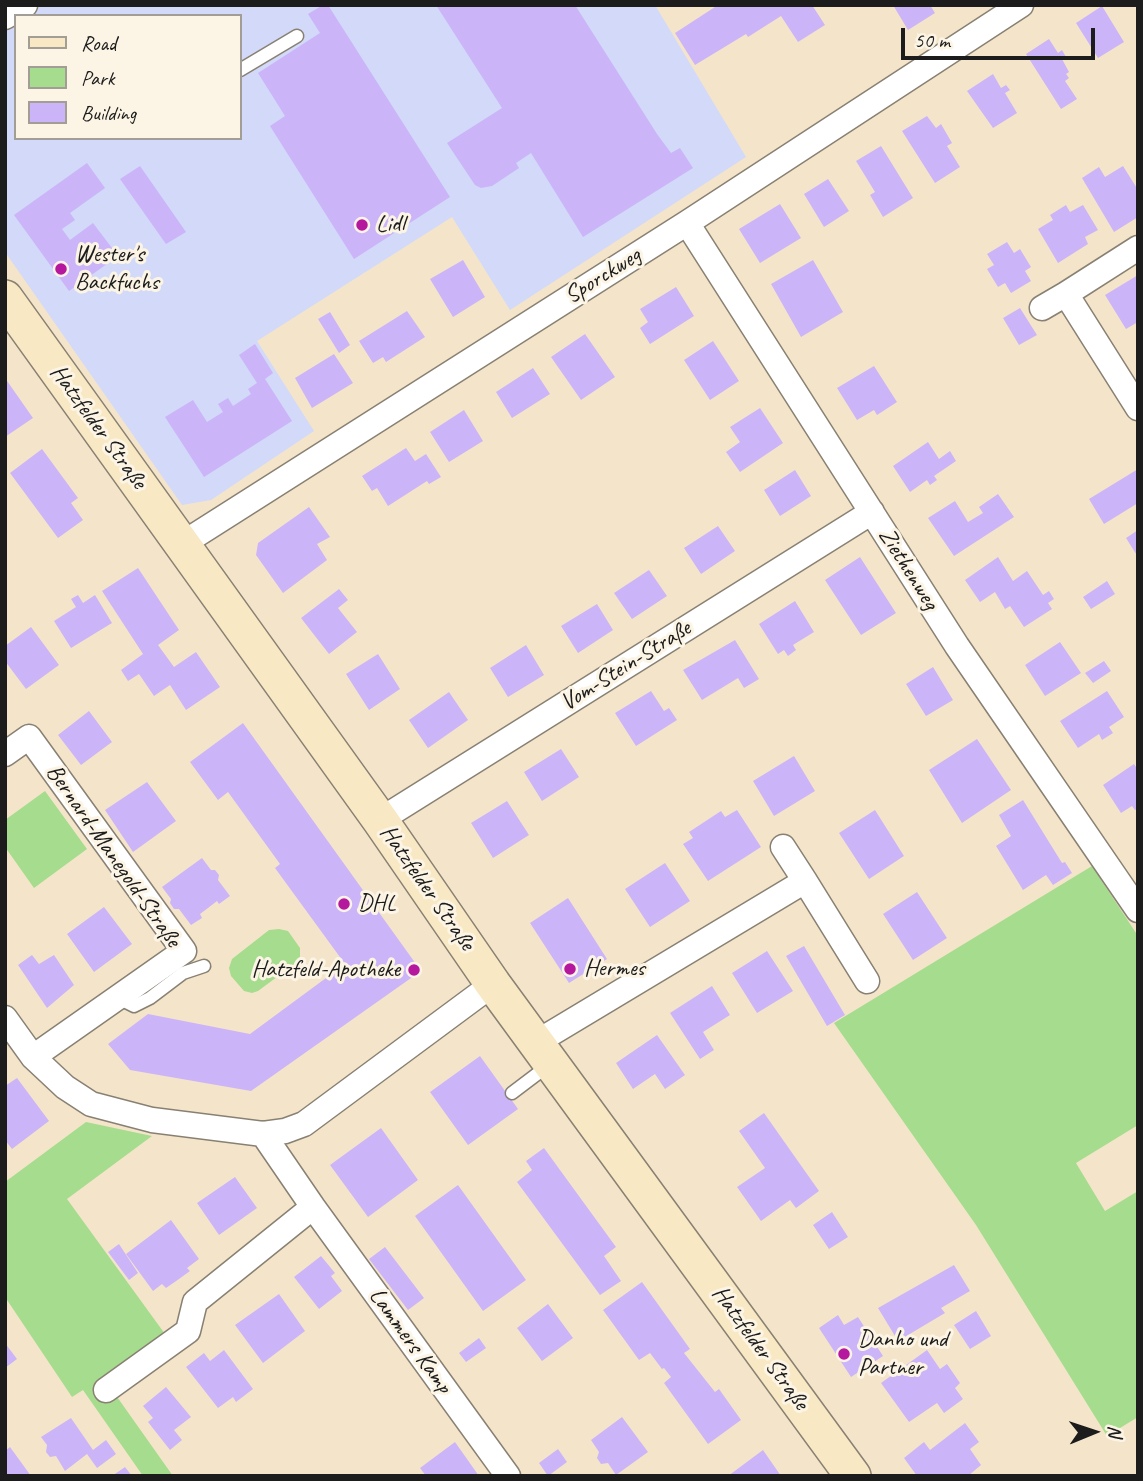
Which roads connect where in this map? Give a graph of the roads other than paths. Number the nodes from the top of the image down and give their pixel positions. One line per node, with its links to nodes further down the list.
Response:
1 (25, 5): 3 (street)
2 (1021, 5): 6 (street, Sporckweg)
3 (5, 17)
4 (297, 36): 5 (lane)
5 (242, 70)
6 (687, 223): 12 (street, Ziethenweg); 13 (street, Sporckweg)
7 (1138, 248): 8 (street)
8 (1066, 294): 10 (street); 11 (street)
9 (5, 298): 13 (street, Hatzfelder Straße)
10 (1042, 308)
11 (1138, 408)
12 (872, 512): 15 (street, Vom-Stein-Straße); 18 (street, Ziethenweg)
13 (182, 544): 15 (street, Hatzfelder Straße)
14 (5, 754): 22 (street, Bernard-Manegold-Straße)
15 (380, 820): 21 (street, Hatzfelder Straße)
16 (783, 847): 17 (street)
17 (804, 881): 20 (street); 24 (street)
18 (1138, 909)
19 (204, 966): 22 (lane)
20 (867, 981)
21 (493, 984): 24 (street, Hatzfelder Straße); 27 (street)
22 (118, 998): 25 (street, Bernard-Manegold-Straße)
23 (5, 1018): 25 (street)
24 (545, 1052): 26 (lane); 31 (street, Hatzfelder Straße)
25 (33, 1057): 27 (street)
26 (512, 1093)
27 (263, 1133): 28 (street, Lammers Kamp)
28 (313, 1207): 29 (street); 30 (street, Lammers Kamp)
29 (106, 1390)
30 (508, 1476)
31 (853, 1476)

